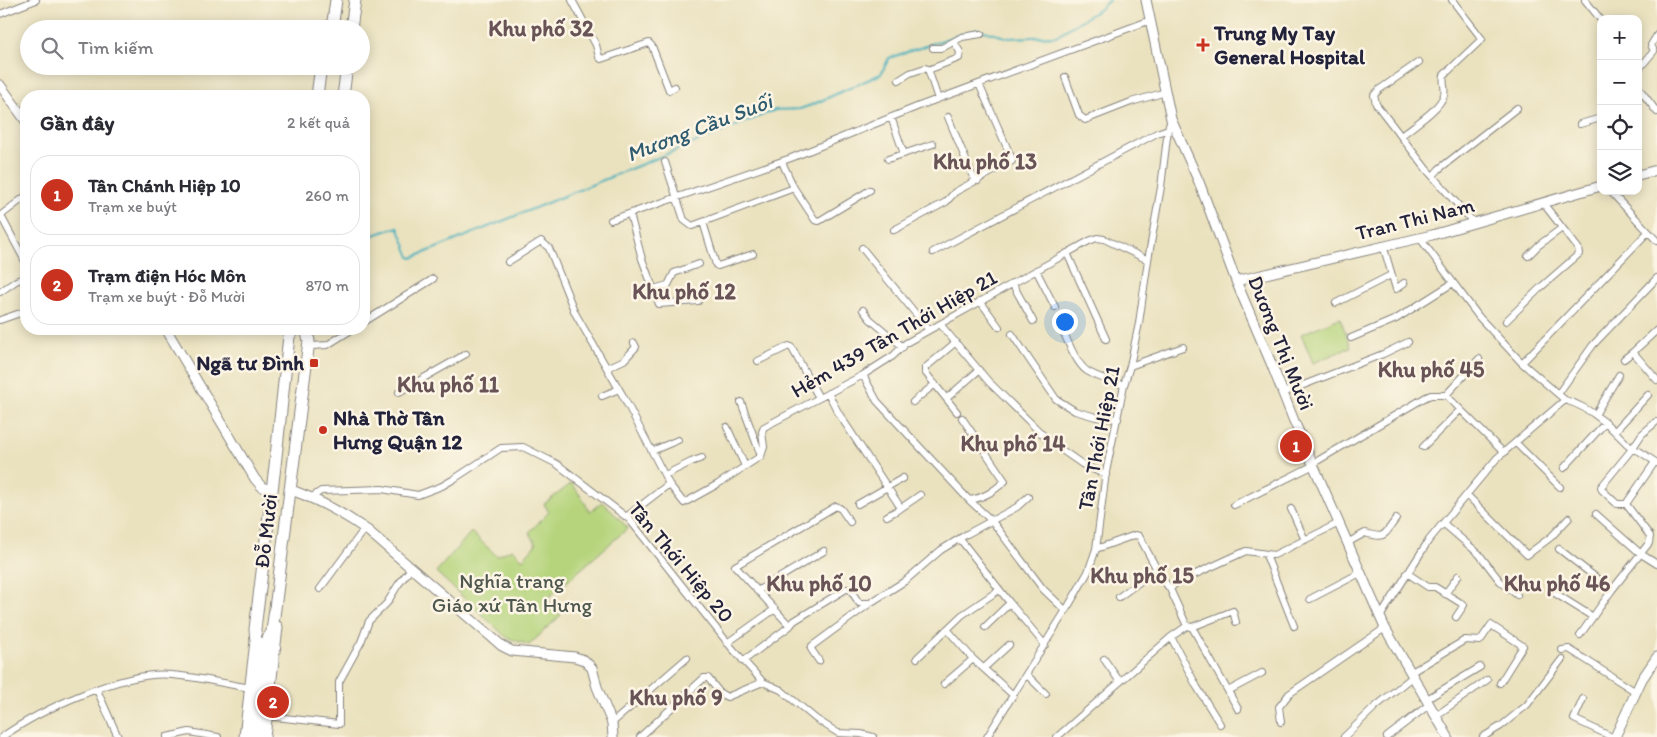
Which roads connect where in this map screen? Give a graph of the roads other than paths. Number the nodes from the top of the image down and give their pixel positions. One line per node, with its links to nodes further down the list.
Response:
1 (36, 0): 10 (street)
2 (329, 0): 12 (highway)
3 (336, 0): 13 (highway)
4 (348, 0): 14 (highway)
5 (355, 0): 15 (highway)
6 (572, 0): 32 (street)
7 (1146, 0): 16 (street, Dương Thị Mười)
8 (1452, 0): 49 (street)
9 (1585, 0): 11 (street)
10 (0, 14)
11 (1597, 15)
12 (327, 20)
13 (333, 20)
14 (345, 20)
15 (352, 20)
16 (1151, 20): 30 (street); 37 (street, Dương Thị Mười)
17 (981, 34): 19 (street)
18 (1657, 35): 22 (street)
19 (954, 42): 20 (street); 23 (street)
20 (933, 48)
21 (1419, 62): 49 (street)
22 (1642, 65)
23 (928, 70): 29 (street); 39 (street)
24 (320, 75): 33 (highway)
25 (327, 75): 34 (highway)
26 (338, 75): 35 (highway)
27 (346, 75): 36 (highway)
28 (1064, 77): 37 (street)
29 (899, 80)
30 (979, 84): 39 (street); 58 (street)
31 (0, 85): 42 (street)
32 (675, 87)
33 (318, 90)
34 (325, 90)
35 (337, 90)
36 (344, 90)
37 (1166, 92): 45 (street, Dương Thị Mười)
38 (1642, 93): 41 (street)
39 (938, 99): 43 (street)
40 (1518, 108): 57 (street)
41 (1657, 112)
42 (20, 113)
43 (891, 117): 51 (street); 54 (street)
44 (948, 118): 58 (street)
45 (1171, 119): 48 (street, Tân Thới Hiệp 21); 91 (street, Dương Thị Mười)
46 (1597, 119): 47 (street)
47 (1580, 124)
48 (1168, 129): 79 (street); 83 (street, Tân Thới Hiệp 21)
49 (1401, 136): 57 (street)
50 (932, 144): 51 (street)
51 (904, 154): 52 (street)
52 (888, 158)
53 (665, 162): 63 (street)
54 (782, 162): 60 (street); 63 (street)
55 (1656, 173): 56 (street)
56 (1642, 175)
57 (1433, 176): 70 (street)
58 (978, 181): 72 (street)
59 (1597, 187): 65 (street, Tran Thi Nam)
60 (794, 188): 61 (street); 69 (street)
61 (870, 190)
62 (1614, 195): 73 (street)
63 (676, 198): 66 (street); 69 (street)
64 (20, 201): 67 (street)
65 (1543, 203): 70 (street, Tran Thi Nam); 71 (street)
66 (630, 214): 68 (street); 95 (street)
67 (0, 216): 78 (street)
68 (611, 220)
69 (703, 222): 81 (street)
70 (1474, 223): 74 (street, Tran Thi Nam)
71 (1562, 228): 82 (street); 107 (street)
72 (894, 230)
73 (1648, 232): 75 (street); 132 (street)
74 (1419, 238): 76 (street, Tran Thi Nam); 94 (street)
75 (1657, 241)
76 (1383, 245): 87 (street); 91 (street, Tran Thi Nam)
77 (862, 248): 110 (street)
78 (20, 252)
79 (933, 252)
80 (1067, 253): 83 (street, Hẻm 439 Tân Thới Hiệp 21); 86 (street, Hẻm 439 Tân Thới Hiệp 21); 120 (street)
81 (753, 254)
82 (1528, 256)
83 (1148, 260): 133 (street, Tân Thới Hiệp 21)
84 (508, 262): 134 (street)
85 (698, 264): 95 (street)
86 (1036, 270): 92 (street, Hẻm 439 Tân Thới Hiệp 21); 100 (street)
87 (1391, 275): 93 (street); 99 (street)
88 (1657, 278): 145 (street)
89 (20, 279): 96 (street)
90 (433, 279): 103 (street)
91 (1236, 281): 144 (street, Dương Thị Mười)
92 (1012, 283): 98 (street, Hẻm 439 Tân Thới Hiệp 21); 106 (street)
93 (1404, 283)
94 (1454, 283): 119 (street); 132 (street)
95 (653, 289): 97 (street)
96 (0, 292)
97 (698, 301)
98 (980, 301): 108 (street, Hẻm 439 Tân Thới Hiệp 21); 109 (street)
99 (1336, 303)
100 (1055, 307)
101 (863, 310): 125 (street)
102 (20, 313): 104 (street)
103 (370, 318)
104 (0, 320)
105 (1058, 320): 140 (street)
106 (1033, 321)
107 (1506, 321)
108 (940, 324): 110 (street, Hẻm 439 Tân Thới Hiệp 21); 121 (street)
109 (998, 327)
110 (928, 330): 125 (street, Hẻm 439 Tân Thới Hiệp 21)
111 (1657, 330): 127 (street)
112 (1012, 334): 158 (street)
113 (170, 335): 181 (street)
114 (286, 335): 181 (highway, Đỗ Mười)
115 (291, 335): 181 (highway, Đỗ Mười)
116 (307, 335): 182 (highway, Đỗ Mười)
117 (313, 335): 124 (highway, Đỗ Mười)
118 (343, 335): 124 (street)
119 (1351, 338)
120 (1106, 339)
121 (956, 342): 135 (street); 139 (street)
122 (1408, 342): 144 (street)
123 (634, 343): 134 (street)
124 (312, 346): 182 (highway, Đỗ Mười)
125 (903, 347): 136 (street, Hẻm 439 Tân Thới Hiệp 21)
126 (1183, 347): 133 (street)
127 (1633, 352): 129 (street); 138 (street)
128 (466, 354): 142 (street)
129 (1624, 359)
130 (1479, 360): 147 (street)
131 (758, 361): 149 (street)
132 (1522, 364): 145 (street)
133 (1130, 366): 140 (street, Tân Thới Hiệp 21)
134 (607, 368): 141 (street)
135 (979, 370): 150 (street); 176 (street)
136 (863, 375): 143 (street, Hẻm 439 Tân Thới Hiệp 21); 187 (street)
137 (1619, 375): 156 (street)
138 (1657, 380)
139 (935, 384): 150 (street); 153 (street)
140 (1124, 385): 158 (street, Tân Thới Hiệp 21)
141 (620, 389): 148 (street); 167 (street)
142 (399, 392)
143 (828, 393): 149 (street, Hẻm 439 Tân Thới Hiệp 21); 179 (street)
144 (1283, 393): 172 (street, Dương Thị Mười)
145 (1558, 394): 151 (street)
146 (1648, 394): 162 (street)
147 (1446, 395): 154 (street); 172 (street)
148 (602, 396)
149 (819, 398): 169 (street, Hẻm 439 Tân Thới Hiệp 21)
150 (947, 398): 155 (street)
151 (1565, 400): 156 (street); 164 (street)
152 (741, 402): 169 (street)
153 (913, 402)
154 (1460, 410): 165 (street); 168 (street)
155 (957, 412)
156 (1595, 415): 159 (street)
157 (962, 418): 187 (street)
158 (1118, 419): 176 (street, Tân Thới Hiệp 21)
159 (1606, 422): 162 (street); 174 (street)
160 (1656, 422): 166 (street)
161 (727, 427): 173 (street)
162 (1615, 431): 166 (street)
163 (678, 440): 167 (street)
164 (1516, 443): 168 (street); 180 (street)
165 (1423, 447)
166 (1632, 449): 171 (street); 189 (street)
167 (652, 451): 175 (street)
168 (1504, 453): 184 (street)
169 (761, 456): 173 (street)
170 (702, 458): 175 (street)
171 (1656, 462): 189 (street)
172 (1312, 465): 190 (street); 200 (street, Dương Thị Mười)
173 (745, 466): 178 (street)
174 (1564, 468)
175 (665, 475): 178 (street)
176 (1106, 475): 206 (street, Tân Thới Hiệp 21)
177 (903, 478): 179 (street)
178 (669, 484): 195 (street)
179 (887, 487): 188 (street); 191 (street)
180 (1560, 488)
181 (270, 490): 265 (highway, Đỗ Mười)
182 (292, 490): 185 (street); 275 (highway, Đỗ Mười); 285 (highway, Đỗ Mười)
183 (920, 495): 191 (street)
184 (1467, 495): 196 (street); 201 (street)
185 (312, 497): 195 (street, Tân Thới Hiệp 20); 202 (street)
186 (1028, 497): 198 (street)
187 (969, 500): 198 (street)
188 (858, 504)
189 (1626, 504): 209 (street)
190 (1234, 506)
191 (901, 508): 194 (street)
192 (1291, 509): 204 (street)
193 (1596, 514): 209 (street)
194 (887, 516)
195 (626, 517): 243 (street, Tân Thới Hiệp 20)
196 (1569, 518)
197 (1396, 519): 205 (street)
198 (992, 521): 203 (street); 230 (street)
199 (850, 522): 221 (street)
200 (1339, 523): 204 (street); 205 (street, Dương Thị Mười)
201 (1443, 524): 215 (street); 224 (street)
202 (365, 528): 212 (street); 217 (street)
203 (960, 539): 219 (street); 227 (street)
204 (1305, 540): 210 (street)
205 (1347, 543): 214 (street, Dương Thị Mười)
206 (1096, 549): 213 (street); 230 (street, Tân Thới Hiệp 21)
207 (1559, 549): 220 (street)
208 (824, 551): 221 (street)
209 (1641, 554): 211 (street); 220 (street)
210 (1266, 555): 218 (street); 237 (street)
211 (1657, 564)
212 (412, 567): 275 (street); 277 (street)
213 (1157, 569): 218 (street); 225 (street)
214 (1360, 573): 226 (street); 231 (street, Dương Thị Mười)
215 (1407, 573): 223 (street); 231 (street)
216 (1458, 576): 223 (street)
217 (320, 589)
218 (1170, 589): 236 (street)
219 (999, 590): 228 (street); 240 (street)
220 (1612, 590): 233 (street)
221 (757, 591): 229 (street)
222 (1553, 592): 233 (street)
223 (1445, 594): 232 (street)
224 (1517, 595)
225 (1119, 597)
226 (1310, 599)
227 (870, 603): 235 (street); 254 (street)
228 (1010, 603): 238 (street); 245 (street)
229 (775, 610): 235 (street); 243 (street)
230 (1065, 610): 245 (street, Tân Thới Hiệp 21)
231 (1380, 617): 239 (street, Dương Thị Mười)
232 (1456, 617)
233 (1593, 617): 241 (street)
234 (1236, 622): 236 (street)
235 (790, 626): 253 (street)
236 (1190, 626): 242 (street); 267 (street)
237 (1294, 626)
238 (985, 627)
239 (1385, 628): 259 (street, Dương Thị Mười); 276 (street)
240 (947, 630): 249 (street); 250 (street)
241 (1580, 635)
242 (1171, 637): 262 (street); 278 (street)
243 (727, 643): 253 (street, Tân Thới Hiệp 20)
244 (1009, 645): 256 (street)
245 (1045, 645): 258 (street, Tân Thới Hiệp 21)
246 (1562, 650): 268 (street)
247 (1657, 657): 268 (street)
248 (687, 658): 277 (street)
249 (917, 658)
250 (973, 659): 256 (street); 264 (street)
251 (1104, 659): 262 (street)
252 (1562, 659): 295 (street)
253 (743, 661): 261 (street, Tân Thới Hiệp 20)
254 (819, 661)
255 (1480, 667): 272 (street)
256 (984, 668): 270 (street)
257 (1262, 673): 267 (street)
258 (1026, 674): 269 (street); 270 (street, Tân Thới Hiệp 21)
259 (1411, 675): 263 (street); 272 (street, Dương Thị Mười); 292 (street)
260 (1487, 680): 274 (street)
261 (763, 682): 288 (street); 289 (street, Tân Thới Hiệp 20)
262 (1120, 682): 291 (street)
263 (1500, 683)
264 (944, 684)
265 (247, 688): 266 (street); 283 (highway, Đỗ Mười); 284 (highway, Đỗ Mười)
266 (97, 690): 279 (street); 280 (street)
267 (1228, 691): 273 (street)
268 (1636, 692): 296 (street)
269 (1046, 694)
270 (1013, 695): 290 (street, Tân Thới Hiệp 21)
271 (1583, 699): 296 (street)
272 (1428, 702): 274 (street, Dương Thị Mười); 293 (street)
273 (1238, 709)
274 (1437, 715): 294 (street, Dương Thị Mười)
275 (266, 716): 286 (highway, Đỗ Mười)
276 (1281, 722)
277 (612, 723): 287 (street)
278 (1220, 724)
279 (2, 737)
280 (118, 737)
281 (167, 737): 282 (street)
282 (218, 737)
283 (237, 737)
284 (245, 737)
285 (256, 737)
286 (264, 737)
287 (614, 737)
288 (640, 737)
289 (873, 737)
290 (987, 737)
291 (1057, 737)
292 (1344, 737)
293 (1386, 737)
294 (1448, 737)
295 (1483, 737)
296 (1614, 737)

